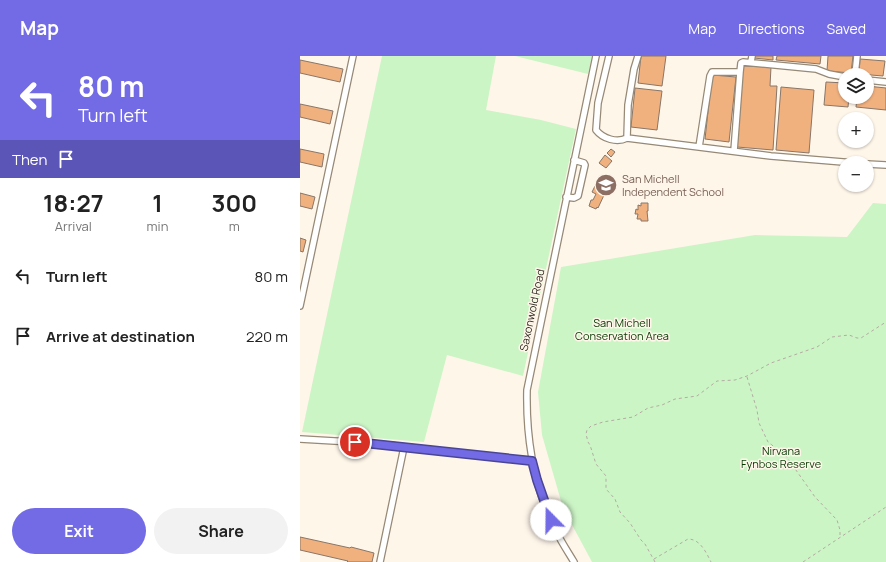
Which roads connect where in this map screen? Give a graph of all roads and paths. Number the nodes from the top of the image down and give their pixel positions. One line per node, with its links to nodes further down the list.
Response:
1 (353, 56): 20 (street)
2 (596, 56): 15 (street, Saxonwold Road)
3 (609, 56): 12 (street)
4 (638, 56): 12 (street)
5 (857, 56): 7 (street)
6 (752, 59): 8 (street); 9 (street)
7 (856, 68)
8 (740, 72): 13 (street); 14 (street)
9 (838, 76)
10 (874, 81): 11 (street)
11 (886, 82)
12 (627, 138): 13 (street)
13 (699, 147): 14 (street)
14 (734, 151): 16 (street)
15 (574, 160): 19 (street, Saxonwold Road); 19 (street)
16 (838, 161)
17 (874, 164): 18 (street)
18 (886, 165)
19 (566, 197): 25 (street, Saxonwold Road)
20 (300, 306)
21 (886, 322): 22 (path)
22 (747, 376): 27 (path); 29 (path)
23 (300, 439): 24 (street)
24 (404, 447): 25 (street); 30 (street)
25 (532, 461): 31 (street, Saxonwold Road)
26 (886, 507): 27 (path)
27 (840, 537): 28 (path)
28 (806, 560): 33 (path); 34 (path)
29 (655, 561): 32 (path)
30 (380, 562)
31 (574, 562)
32 (711, 562)
33 (803, 562)
34 (806, 562)

